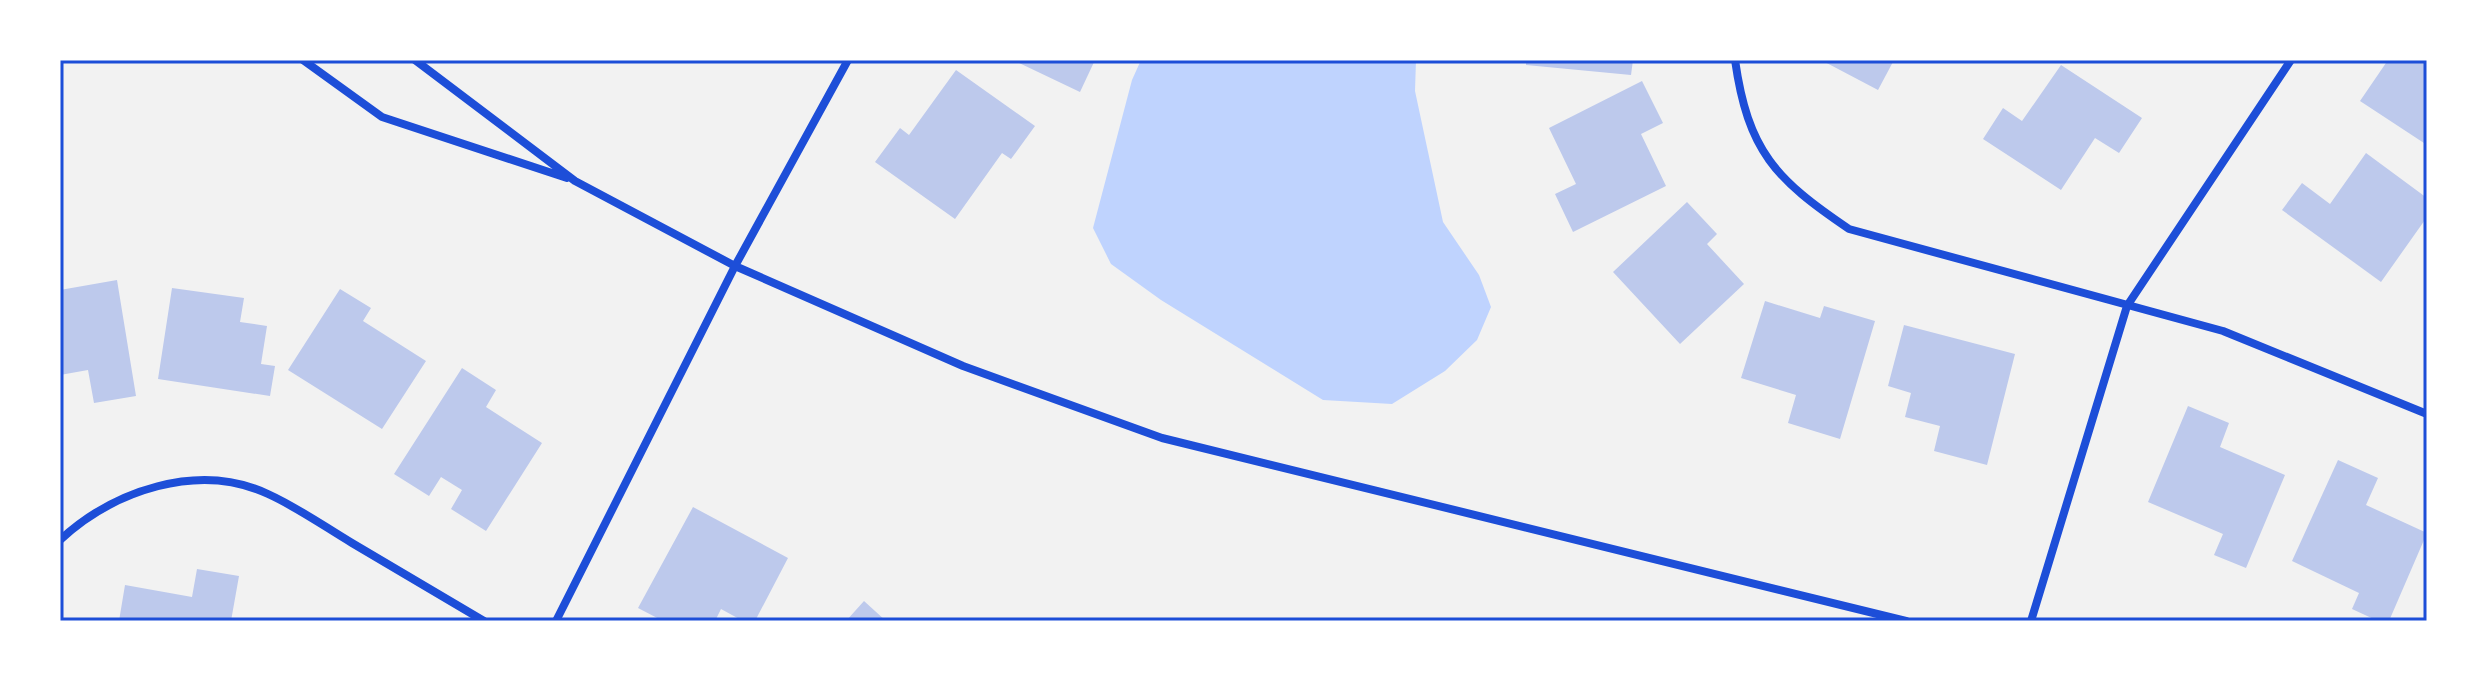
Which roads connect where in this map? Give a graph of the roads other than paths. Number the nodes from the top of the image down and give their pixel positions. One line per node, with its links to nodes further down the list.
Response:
1 (303, 60): 6 (street)
2 (415, 60): 6 (street)
3 (848, 60): 7 (street)
4 (1735, 60): 8 (street)
5 (2291, 60): 8 (street)
6 (575, 181): 7 (street)
7 (735, 266): 12 (street); 13 (street)
8 (2127, 306): 9 (street); 14 (street)
9 (2427, 414)
10 (60, 540): 11 (street)
11 (484, 621)
12 (556, 621)
13 (1906, 621)
14 (2031, 621)

